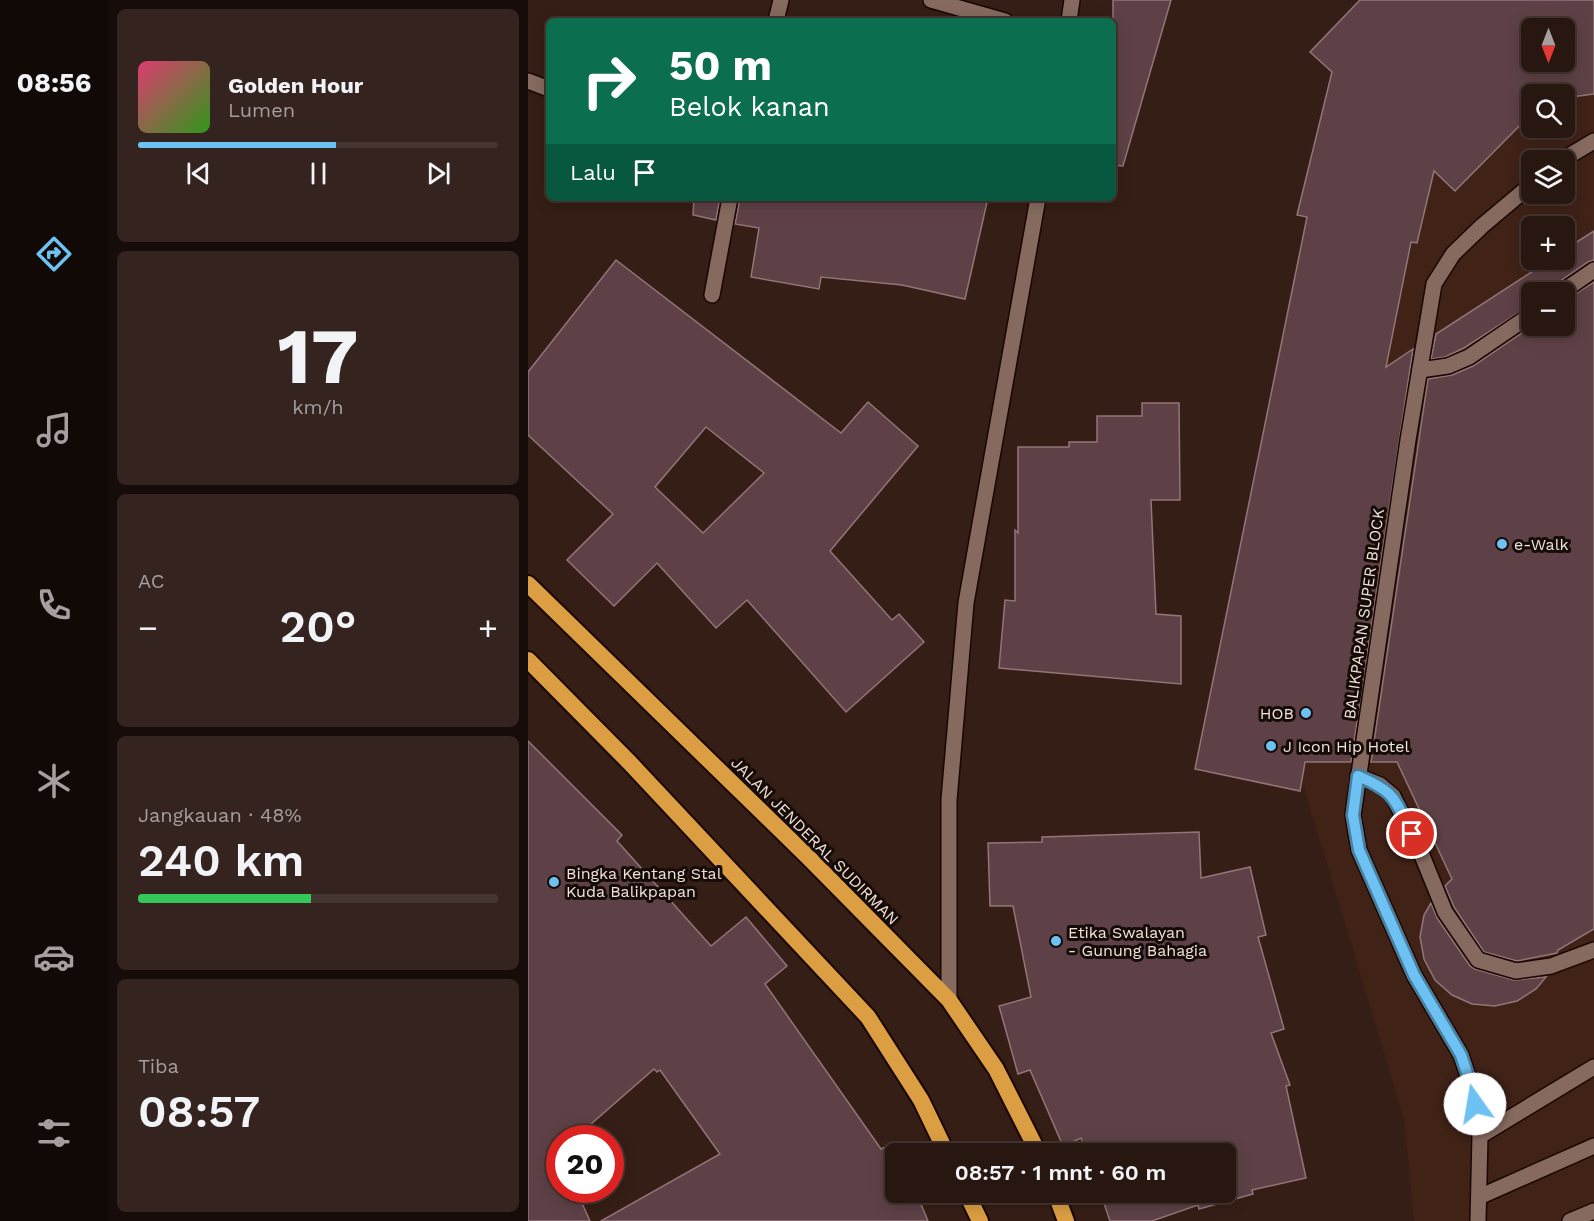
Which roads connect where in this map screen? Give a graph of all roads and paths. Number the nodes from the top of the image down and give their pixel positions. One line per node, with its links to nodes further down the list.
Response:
1 (782, 0): 4 (street)
2 (931, 0): 5 (street)
3 (1072, 0): 6 (street)
4 (777, 18)
5 (994, 18)
6 (1070, 18)
7 (528, 81): 8 (street)
8 (546, 88)
9 (1594, 141): 10 (street)
10 (1575, 152)
11 (1521, 193): 18 (street, BALIKPAPAN SUPER BLOCK)
12 (729, 201): 16 (street)
13 (1037, 201): 23 (street)
14 (1594, 270): 15 (street)
15 (1575, 283)
16 (712, 295)
17 (1521, 322): 18 (street)
18 (1420, 370): 21 (street, BALIKPAPAN SUPER BLOCK)
19 (528, 584): 23 (highway, JALAN JENDERAL SUDIRMAN)
20 (528, 660): 26 (highway)
21 (1358, 776): 22 (street); 25 (street, BALIKPAPAN SUPER BLOCK)
22 (1594, 950)
23 (949, 1000): 27 (highway, JALAN JENDERAL SUDIRMAN)
24 (1594, 1067): 25 (street)
25 (1480, 1136): 29 (street, BALIKPAPAN SUPER BLOCK)
26 (942, 1143)
27 (1034, 1143)
28 (1594, 1146): 29 (street)
29 (1479, 1197): 35 (street, BALIKPAPAN SUPER BLOCK)
30 (971, 1203): 33 (highway)
31 (1059, 1203): 34 (highway)
32 (1594, 1211): 36 (street)
33 (980, 1221)
34 (1066, 1221)
35 (1478, 1221)
36 (1570, 1221)

